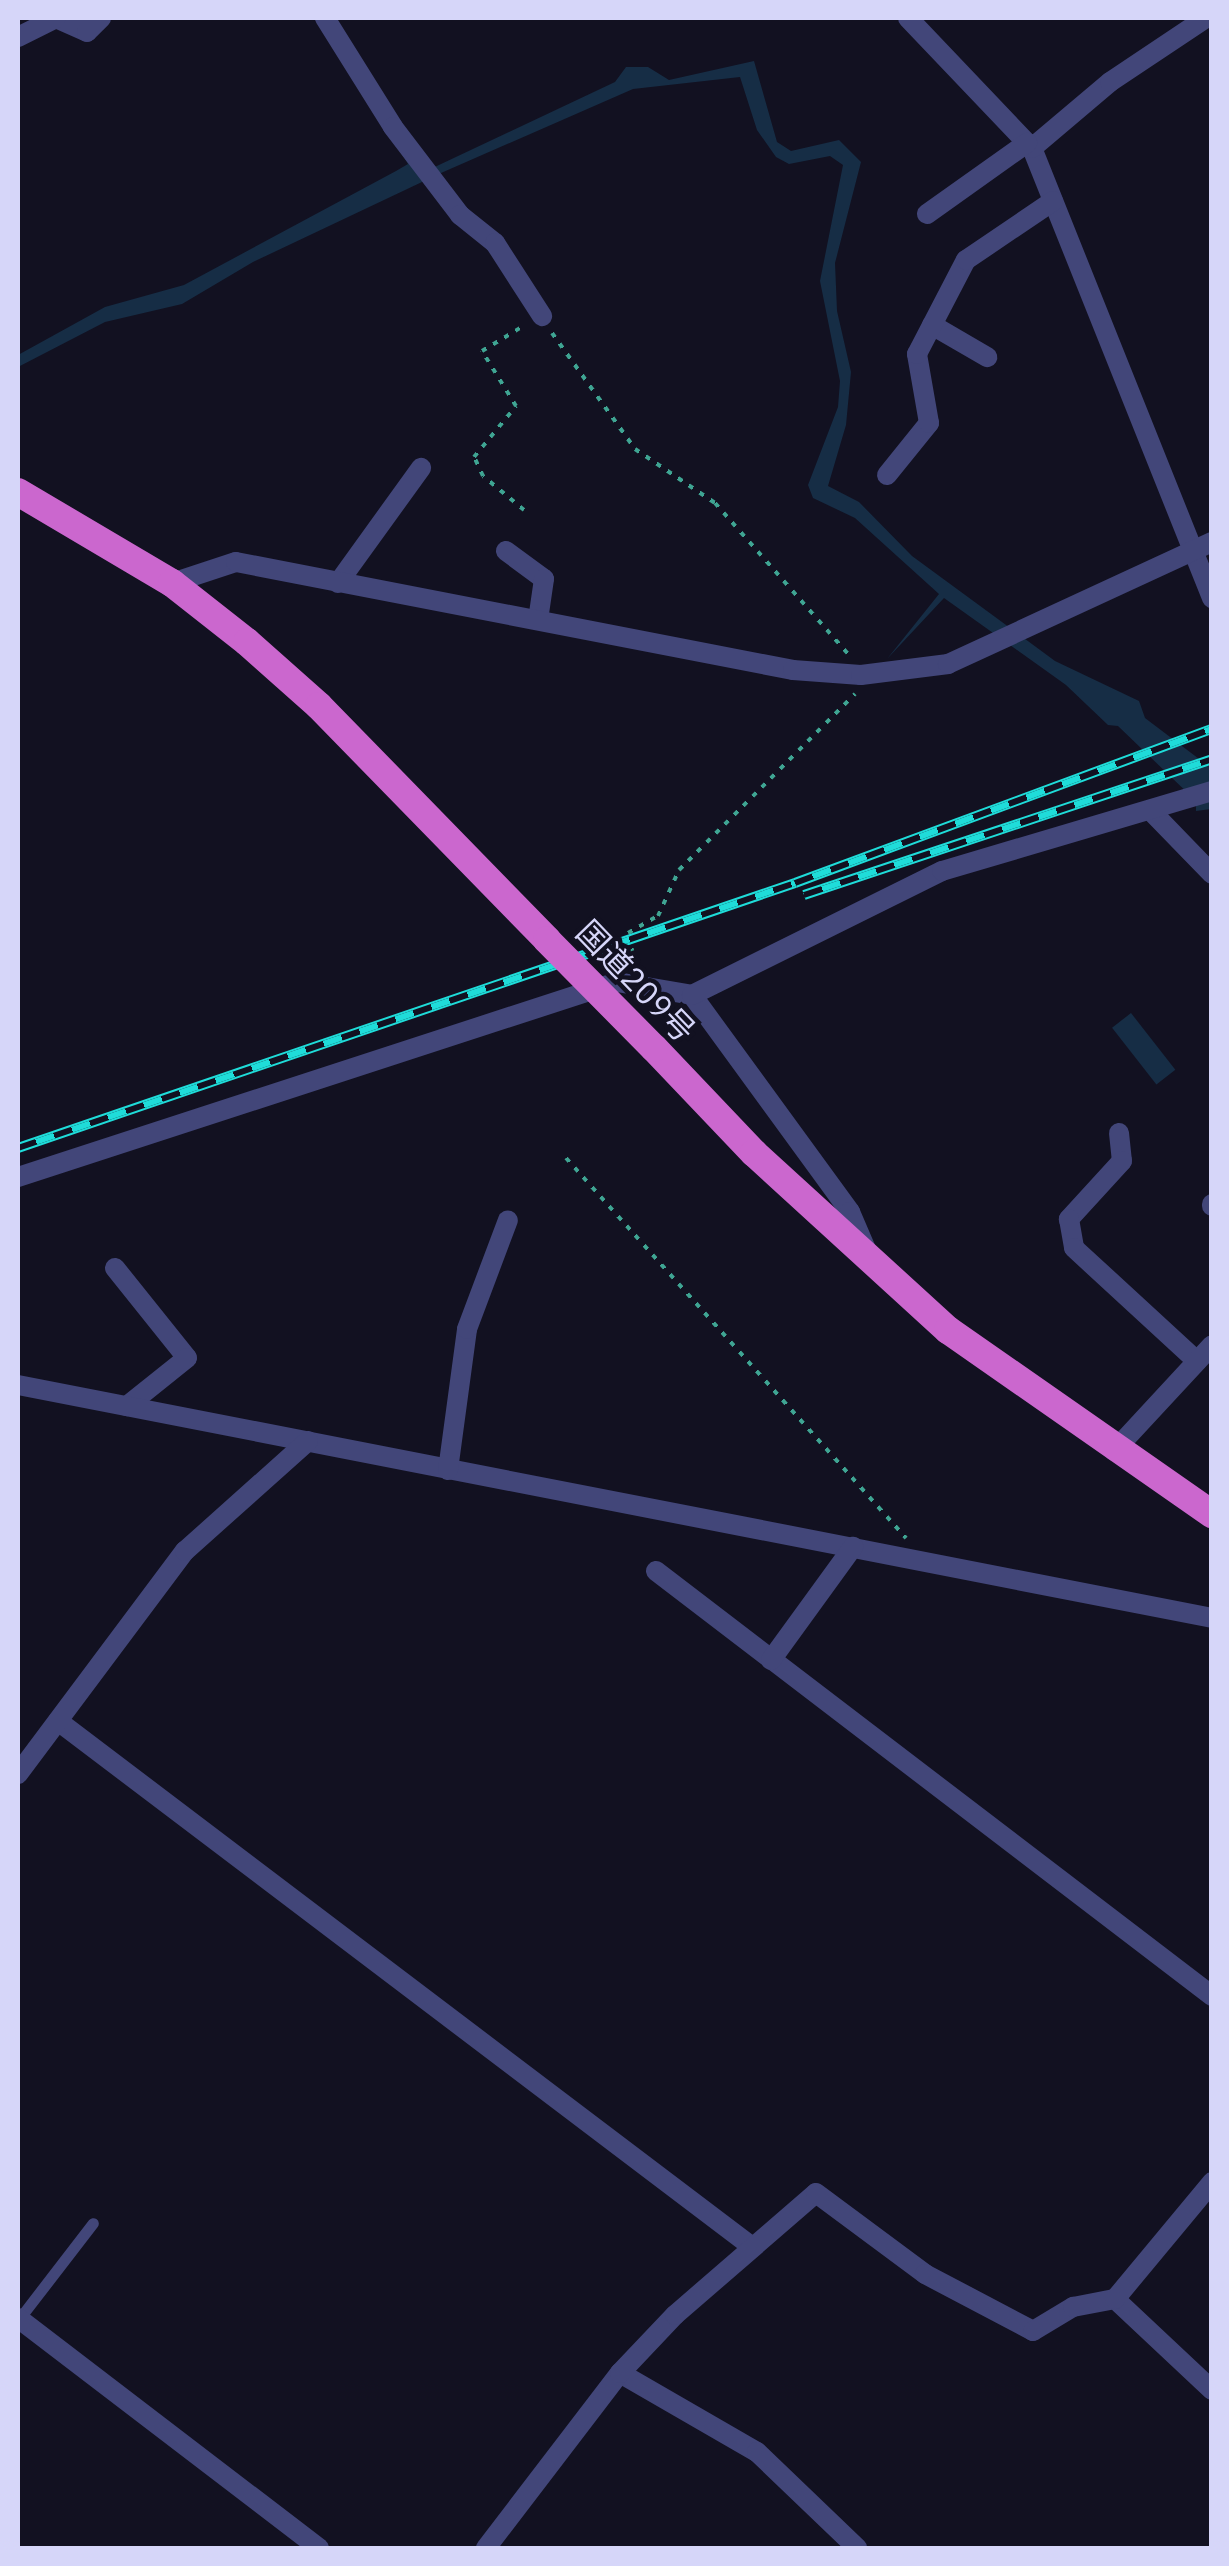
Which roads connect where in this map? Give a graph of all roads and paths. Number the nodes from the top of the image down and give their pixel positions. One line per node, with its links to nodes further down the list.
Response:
1 (56, 18): 2 (street); 6 (street)
2 (100, 18)
3 (325, 18): 10 (street)
4 (908, 18): 7 (street)
5 (1206, 18): 7 (street)
6 (18, 37)
7 (1029, 146): 8 (street); 9 (street)
8 (1053, 200): 11 (street); 17 (street)
9 (927, 214)
10 (542, 316): 16 (path); 23 (path)
11 (932, 325): 12 (street); 14 (street)
12 (987, 357)
13 (421, 468): 20 (street)
14 (887, 475)
15 (18, 492): 19 (highway, 国道209号)
16 (524, 510)
17 (1202, 546): 21 (street); 23 (street)
18 (506, 551): 22 (street)
19 (172, 583): 20 (street); 33 (highway, 国道209号, bridge)
20 (338, 583): 22 (street)
21 (1212, 598)
22 (538, 620): 23 (street)
23 (862, 675): 27 (path)
24 (1212, 791): 25 (street)
25 (1150, 810): 26 (street); 28 (street)
26 (1212, 874)
27 (642, 983): 28 (street); 31 (street)
28 (692, 995): 33 (street)
29 (1119, 1134): 35 (street)
30 (566, 1158): 43 (path)
31 (18, 1177)
32 (508, 1220): 40 (street)
33 (870, 1261): 39 (highway, 国道209号)
34 (115, 1268): 37 (street)
35 (1204, 1353): 39 (street)
36 (18, 1385): 37 (street)
37 (127, 1406): 38 (street)
38 (308, 1442): 40 (street); 47 (street)
39 (1114, 1451): 41 (highway, 国道209号)
40 (448, 1470): 42 (street)
41 (1212, 1514)
42 (853, 1547): 43 (street); 46 (street)
43 (927, 1562): 45 (street)
44 (656, 1571): 46 (street)
45 (1212, 1618)
46 (771, 1660): 49 (street)
47 (58, 1721): 48 (street); 52 (street)
48 (21, 1761)
49 (1212, 1996)
50 (1212, 2182): 53 (street)
51 (92, 2224): 54 (lane)
52 (751, 2246): 53 (street); 55 (street)
53 (1115, 2300): 56 (street)
54 (18, 2319): 57 (street)
55 (620, 2373): 58 (street); 59 (street)
56 (1212, 2390)
57 (319, 2548)
58 (486, 2548)
59 (857, 2548)

